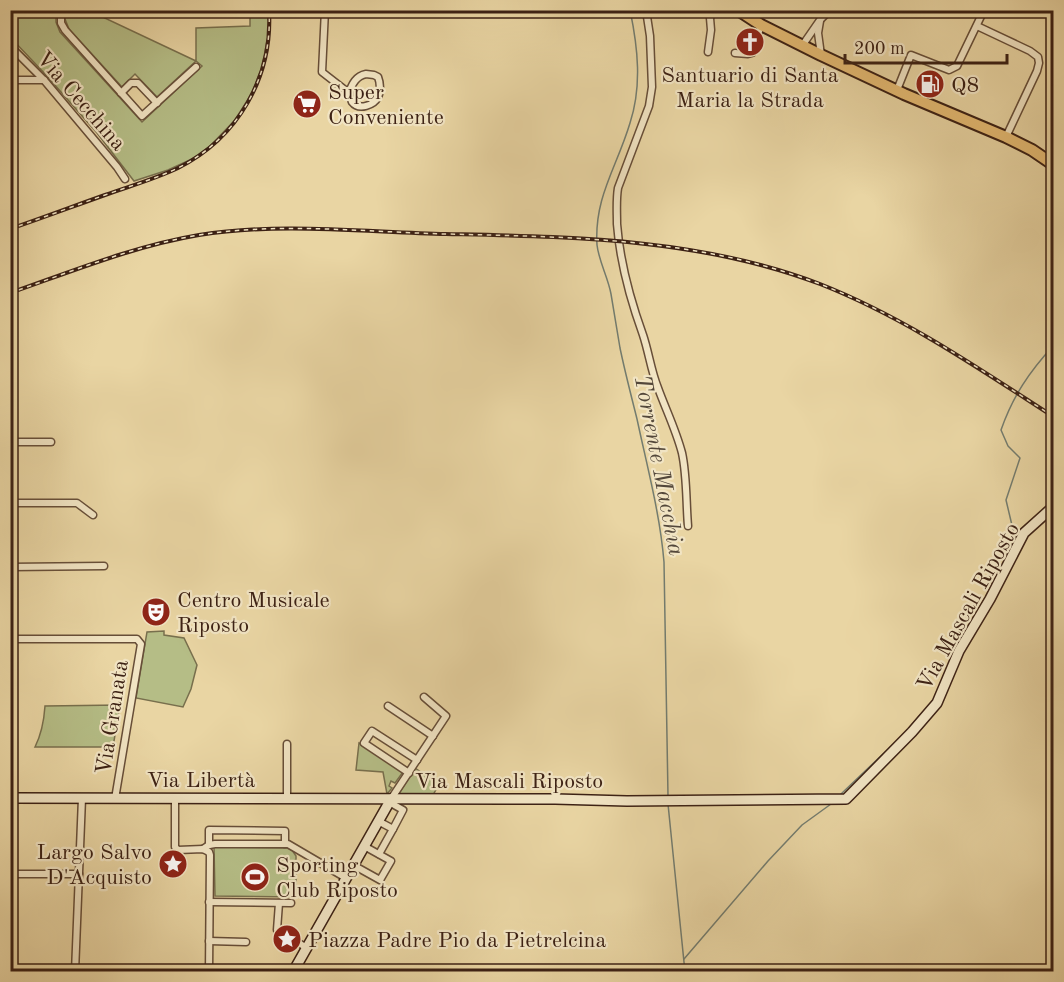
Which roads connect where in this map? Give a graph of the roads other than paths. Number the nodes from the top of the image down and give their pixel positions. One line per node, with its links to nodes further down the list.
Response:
1 (61, 10): 20 (street)
2 (325, 10): 21 (street)
3 (646, 10): 33 (street)
4 (714, 10): 13 (street)
5 (738, 10): 9 (main road)
6 (830, 10): 8 (street)
7 (984, 10): 10 (street)
8 (820, 20): 12 (street); 15 (street)
9 (761, 25): 12 (main road); 14 (street)
10 (977, 26): 19 (street); 23 (street)
11 (10, 46): 18 (street, Via Cecchina)
12 (802, 46): 15 (main road)
13 (708, 52)
14 (735, 53)
15 (821, 56): 19 (main road)
16 (196, 67): 22 (street)
17 (10, 80): 18 (street)
18 (44, 80): 27 (street, Via Cecchina)
19 (897, 90): 23 (main road)
20 (121, 93): 22 (street); 22 (street)
21 (349, 93): 21 (street)
22 (157, 103)
23 (1006, 137): 24 (main road)
24 (1032, 150): 25 (street); 26 (main road)
25 (1053, 159)
26 (1053, 165)
27 (125, 179)
28 (10, 442): 29 (street)
29 (51, 442)
30 (10, 503): 32 (street)
31 (1053, 506): 48 (street, Via Mascali Riposto)
32 (93, 515)
33 (688, 526)
34 (104, 566): 35 (street)
35 (10, 567)
36 (10, 639): 47 (street, Via Granata)
37 (424, 697): 39 (street)
38 (388, 706): 39 (street)
39 (433, 736): 41 (street)
40 (287, 744): 46 (street)
41 (417, 760): 42 (street); 42 (street)
42 (408, 772): 48 (street)
43 (10, 798): 44 (street, Via Libertà)
44 (82, 798): 47 (street, Via Libertà); 57 (street)
45 (175, 798): 46 (street, Via Libertà); 47 (street, Via Libertà); 53 (street)
46 (287, 798): 48 (street, Via Libertà)
47 (115, 799)
48 (390, 800): 49 (street); 50 (street)
49 (378, 821): 50 (street); 52 (street)
50 (393, 829): 54 (street)
51 (285, 844): 53 (street); 53 (street); 58 (street)
52 (364, 846): 54 (street); 55 (street)
53 (206, 847): 59 (street)
54 (379, 854): 55 (street)
55 (353, 865): 58 (street)
56 (10, 874): 57 (street)
57 (79, 874): 65 (street)
58 (346, 878): 64 (street)
59 (209, 902): 60 (street); 62 (street)
60 (279, 903): 61 (street); 64 (street)
61 (291, 903)
62 (209, 941): 63 (street); 66 (street)
63 (246, 942)
64 (307, 948): 67 (street)
65 (75, 972)
66 (209, 972)
67 (294, 972)

